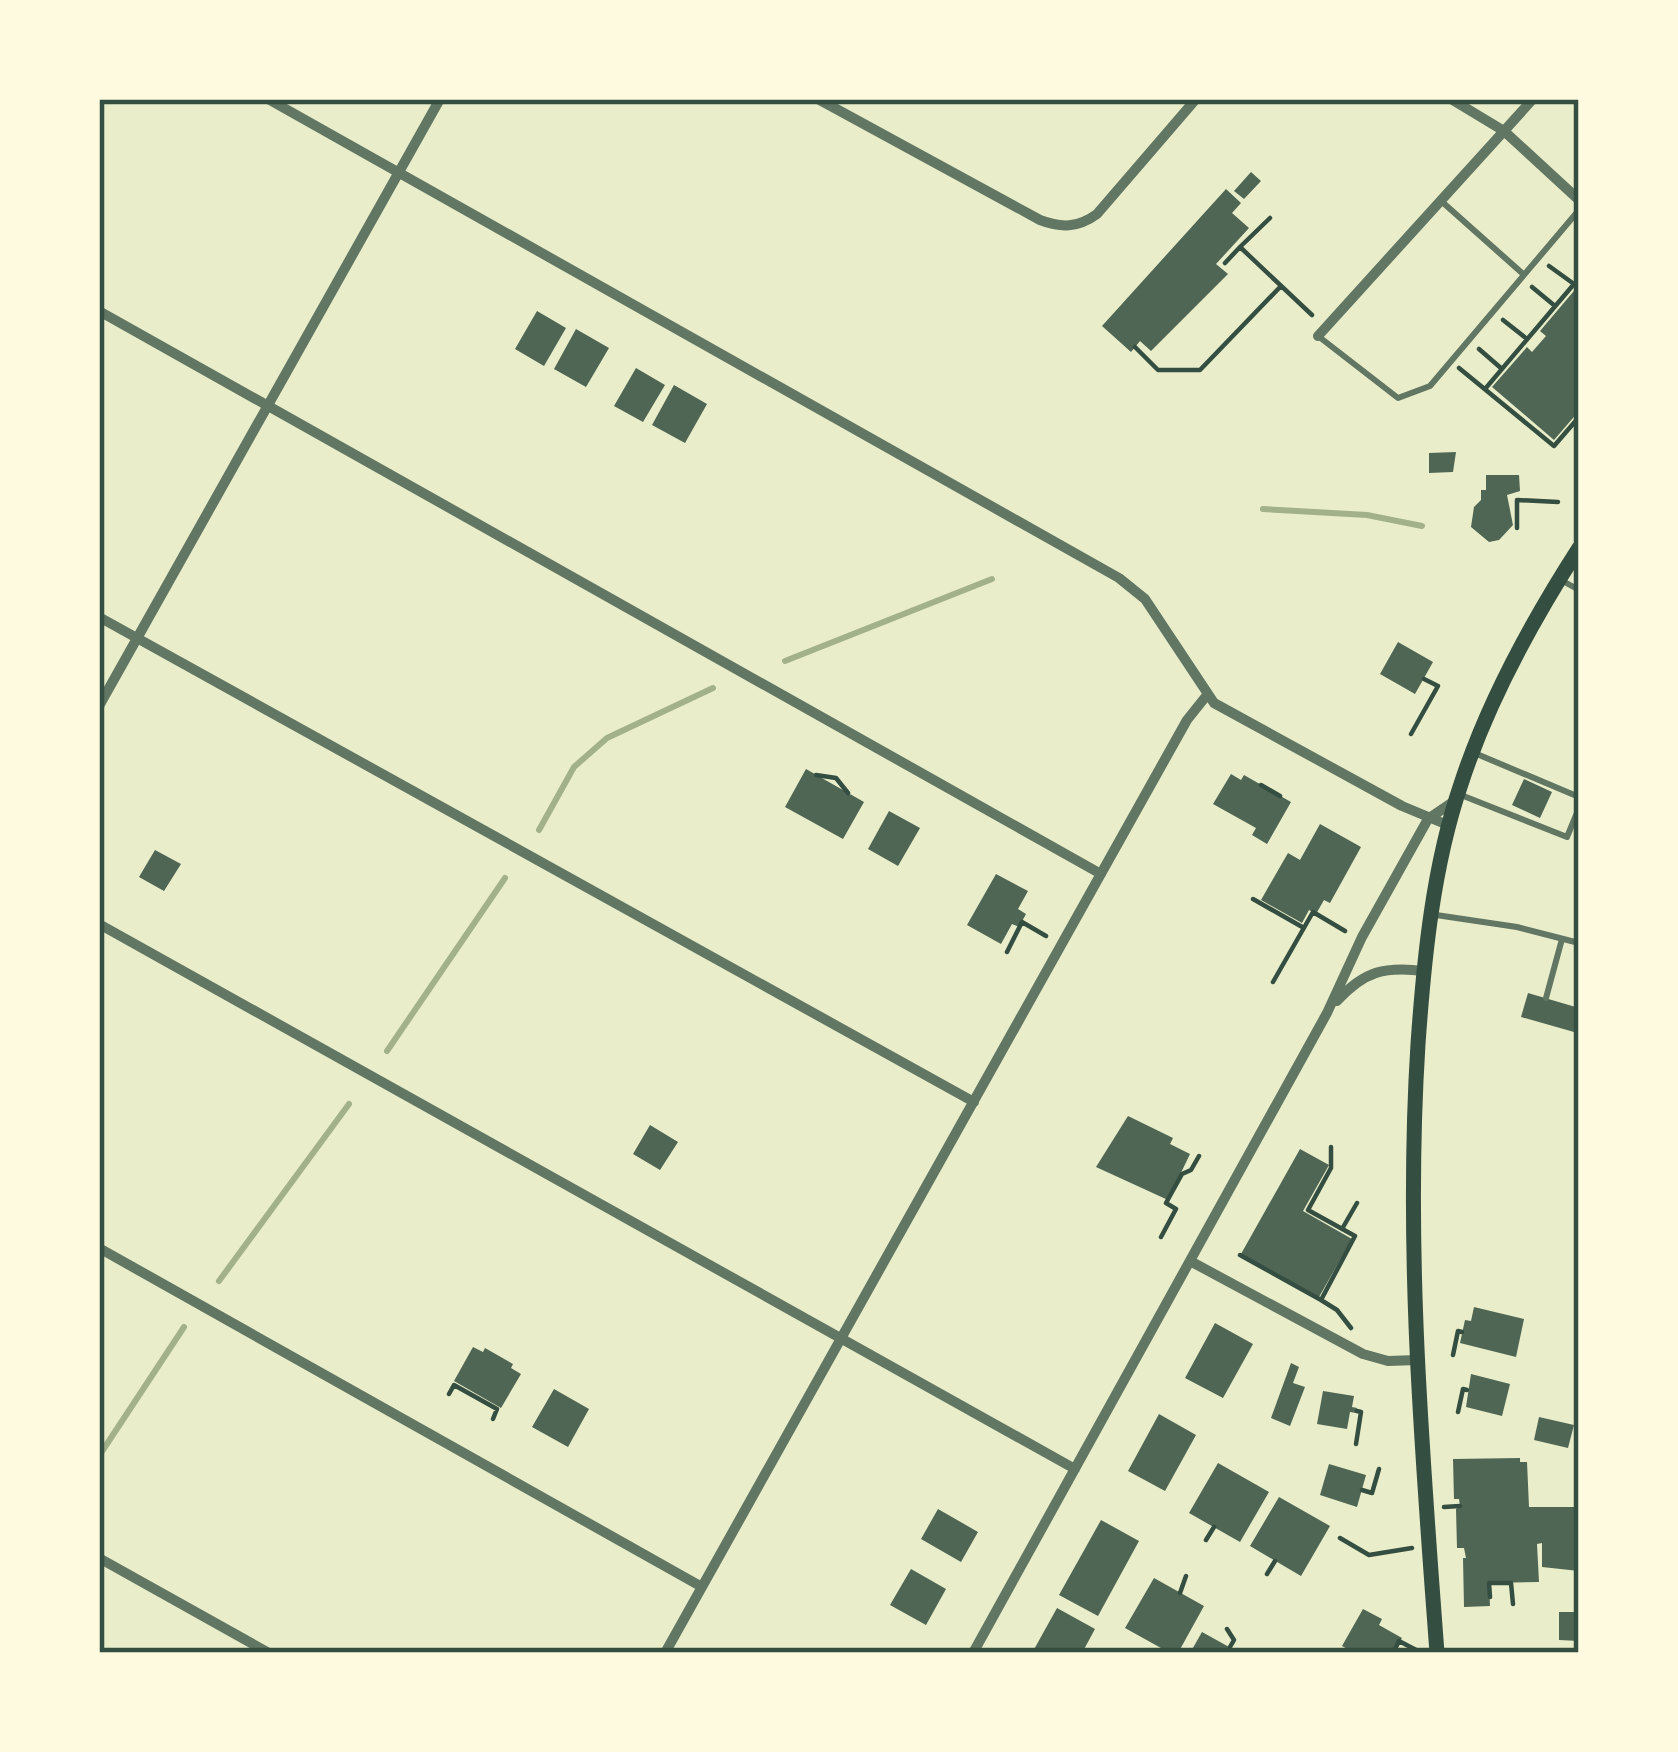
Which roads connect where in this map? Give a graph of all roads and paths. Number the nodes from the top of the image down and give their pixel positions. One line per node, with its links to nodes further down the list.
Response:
1 (268, 99): 8 (street)
2 (440, 99): 8 (street)
3 (818, 99): 4 (street)
4 (1196, 99)
5 (1451, 99): 7 (street)
6 (1533, 99): 7 (street)
7 (1504, 130): 9 (street); 10 (street)
8 (399, 172): 29 (street); 41 (street)
9 (1439, 200): 15 (lane); 22 (street)
10 (1579, 200)
11 (1579, 210): 15 (lane)
12 (1270, 218): 13 (path)
13 (1236, 248): 14 (path); 17 (path)
14 (1225, 263)
15 (1522, 274): 22 (lane)
16 (1562, 278): 19 (path)
17 (1281, 286): 22 (path); 24 (path)
18 (1544, 297): 19 (path)
19 (1555, 307): 23 (path)
20 (99, 310): 29 (street)
21 (1516, 331): 23 (path)
22 (1322, 332)
23 (1527, 340): 26 (path)
24 (1135, 347)
25 (1492, 360): 26 (path)
26 (1502, 369): 28 (path)
27 (1474, 380): 28 (path)
28 (1485, 389): 30 (path)
29 (268, 405): 39 (street); 54 (street)
30 (1579, 417)
31 (1507, 500): 32 (path)
32 (1517, 500): 33 (path); 34 (path)
33 (1558, 502)
34 (1517, 527)
35 (1579, 548): 36 (main road)
36 (1560, 580): 37 (lane); 44 (main road)
37 (1579, 590)
38 (99, 617): 39 (street)
39 (137, 638): 42 (street); 68 (street)
40 (1424, 679): 43 (path)
41 (1207, 695): 52 (street); 54 (street)
42 (99, 706)
43 (1411, 734)
44 (1472, 752): 49 (main road); 50 (lane)
45 (816, 775): 47 (path)
46 (1261, 785): 48 (path)
47 (848, 793)
48 (1280, 796)
49 (1456, 797): 51 (lane); 52 (street); 53 (main road)
50 (1579, 797)
51 (1579, 808)
52 (1428, 819): 53 (street); 67 (street)
53 (1450, 826): 56 (main road)
54 (1101, 874): 62 (street)
55 (1253, 899): 58 (path)
56 (1432, 914): 60 (lane); 64 (main road)
57 (99, 924): 80 (street)
58 (1304, 928): 59 (path); 65 (path)
59 (1346, 931)
60 (1562, 939): 61 (lane); 66 (lane)
61 (1579, 943)
62 (1062, 944): 63 (path); 68 (street)
63 (1007, 952)
64 (1424, 971): 67 (street); 82 (main road)
65 (1273, 982)
66 (1546, 998)
67 (1327, 1012): 76 (street)
68 (974, 1102): 80 (street)
69 (1330, 1148): 72 (path)
70 (1199, 1156): 73 (path)
71 (1357, 1203): 72 (path)
72 (1338, 1228): 77 (path)
73 (1161, 1237)
74 (99, 1248): 102 (street)
75 (1240, 1255): 77 (path)
76 (1190, 1261): 82 (street); 89 (street)
77 (1321, 1300): 78 (path)
78 (1354, 1331)
79 (1462, 1332): 81 (path)
80 (842, 1340): 89 (street); 102 (street)
81 (1453, 1355)
82 (1417, 1360): 113 (main road)
83 (1467, 1390): 86 (path)
84 (449, 1394): 87 (path)
85 (1357, 1411): 88 (path)
86 (1458, 1412)
87 (493, 1420)
88 (1356, 1444)
89 (1075, 1469): 111 (street)
90 (1379, 1469): 91 (path)
91 (1362, 1490)
92 (1460, 1506): 93 (path)
93 (1444, 1507)
94 (1214, 1527): 96 (path)
95 (1340, 1538): 97 (path)
96 (1206, 1540)
97 (1412, 1548)
98 (99, 1558): 109 (street)
99 (1275, 1561): 100 (path)
100 (1267, 1574)
101 (1186, 1576): 103 (path)
102 (702, 1587): 110 (street)
103 (1180, 1593)
104 (1490, 1597): 105 (path)
105 (1513, 1604)
106 (1227, 1629): 107 (path)
107 (1230, 1647)
108 (1420, 1652): 112 (path)
109 (269, 1653)
110 (665, 1653)
111 (973, 1653)
112 (1393, 1653)
113 (1437, 1653)

